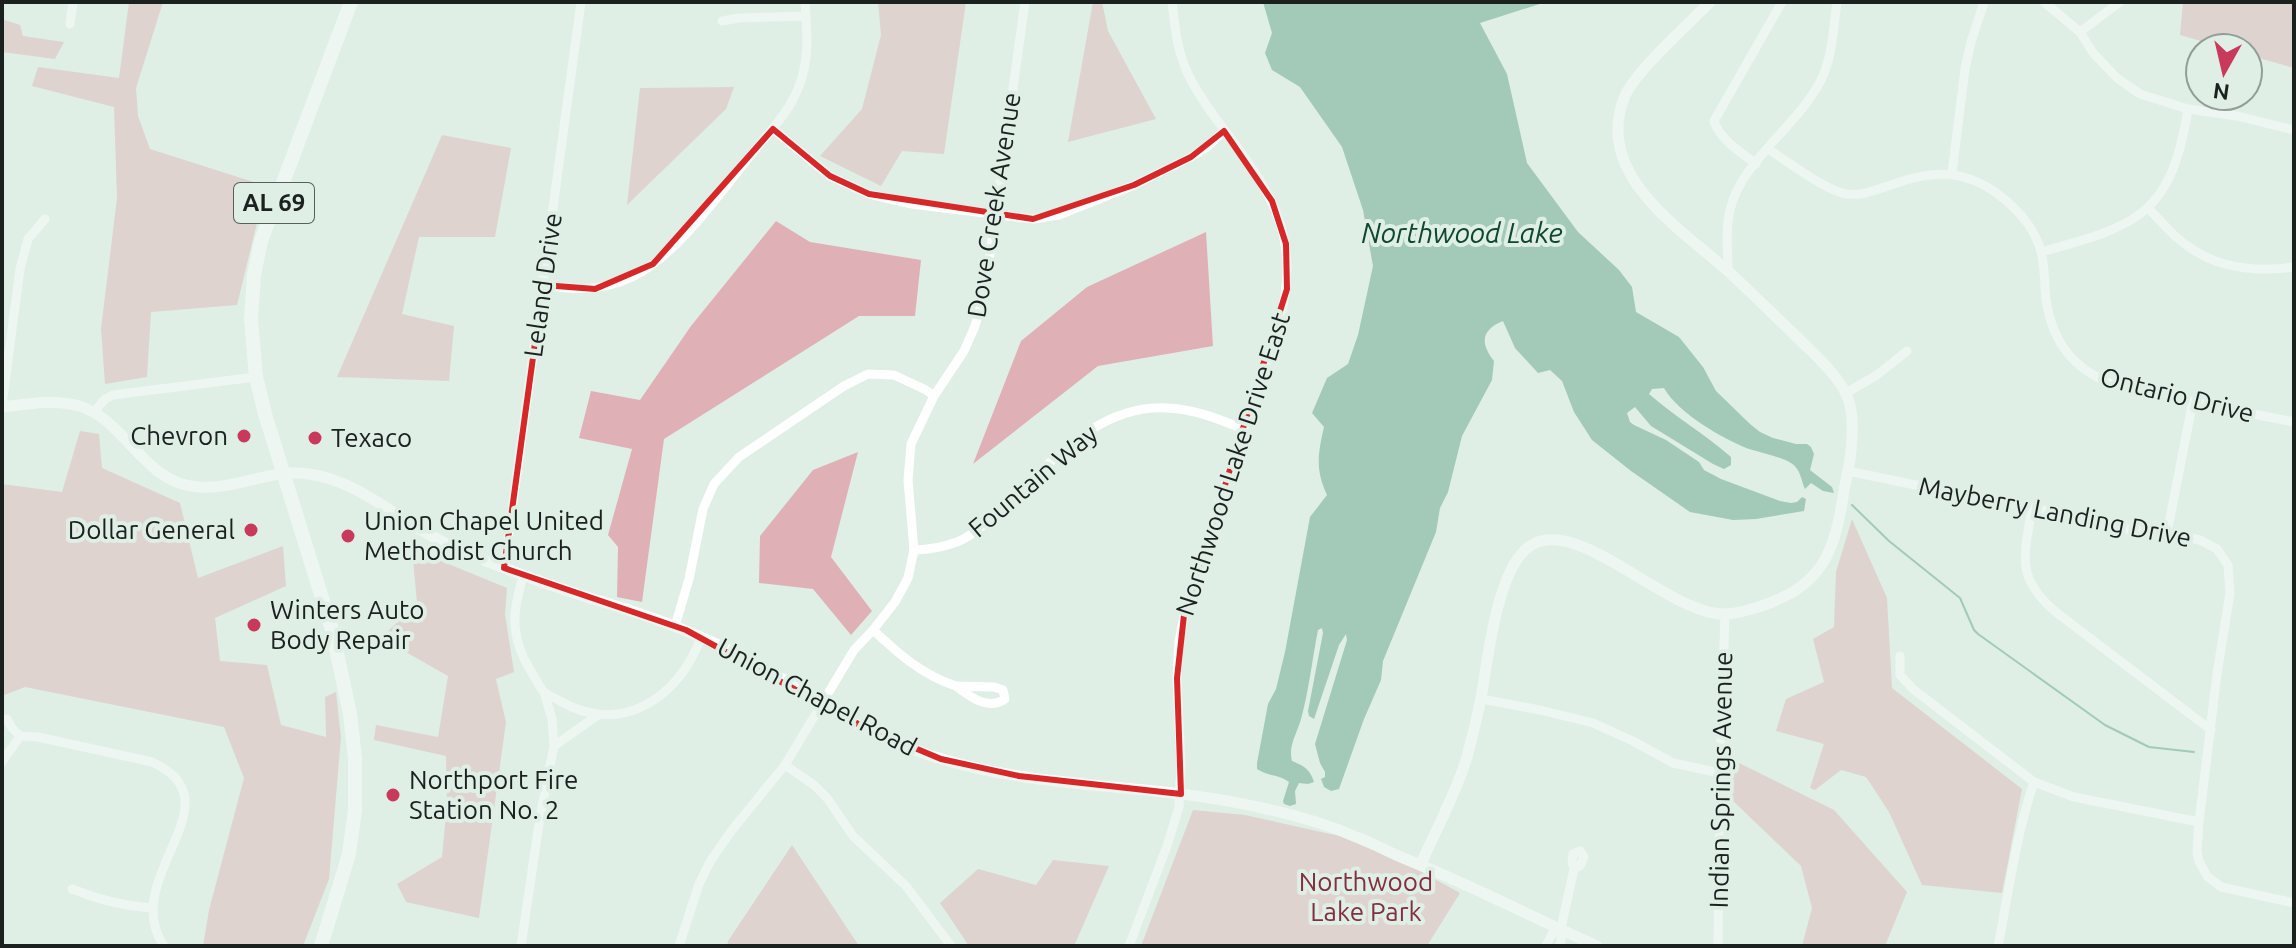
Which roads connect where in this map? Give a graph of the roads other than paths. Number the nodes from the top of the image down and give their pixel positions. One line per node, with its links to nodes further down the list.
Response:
1 (73, 2): 15 (street)
2 (351, 2): 34 (main road, AL 69)
3 (581, 2): 32 (street, Leland Drive)
4 (805, 2): 13 (street)
5 (1025, 2): 27 (street, Dove Creek Avenue)
6 (1172, 2): 22 (street, Northwood Lake Drive East)
7 (1710, 2): 31 (street)
8 (1782, 2): 24 (street)
9 (1837, 2): 23 (street)
10 (1984, 2): 25 (street)
11 (2044, 2): 16 (street)
12 (2120, 2): 16 (street)
13 (806, 16): 14 (street); 20 (street)
14 (722, 21)
15 (70, 24)
16 (2080, 32): 17 (street)
17 (2184, 108)
18 (2188, 112): 26 (street)
19 (2209, 112): 21 (street)
20 (773, 129): 27 (street); 32 (street)
21 (2294, 130)
22 (1224, 131): 27 (street); 41 (street, Northwood Lake Drive East)
23 (1768, 149): 24 (street); 25 (street, Ontario Drive)
24 (1756, 164): 31 (street)
25 (1952, 173): 29 (street, Ontario Drive)
26 (2148, 208): 29 (street); 30 (street)
27 (996, 215): 36 (street, Dove Creek Avenue)
28 (45, 219): 38 (street)
29 (2041, 252): 37 (street, Ontario Drive)
30 (2294, 267)
31 (1728, 271): 35 (street)
32 (543, 285): 47 (street, Leland Drive)
33 (1907, 351): 35 (street)
34 (256, 377): 39 (street); 43 (main road, AL 69)
35 (1846, 393): 42 (street)
36 (934, 396): 46 (street, Dove Creek Avenue); 50 (street)
37 (2193, 401): 40 (street, Ontario Drive); 45 (street)
38 (2, 406): 39 (street)
39 (94, 412): 43 (street)
40 (2294, 422)
41 (1243, 429): 46 (street, Fountain Way); 67 (street, Northwood Lake Drive East)
42 (1848, 471): 44 (street, Mayberry Landing Drive); 49 (street)
43 (283, 472): 47 (street, Union Chapel Road); 76 (main road, AL 69)
44 (2032, 508): 45 (street, Mayberry Landing Drive); 60 (street)
45 (2167, 533): 60 (street, Mayberry Landing Drive)
46 (914, 550): 51 (street, Dove Creek Avenue)
47 (504, 568): 48 (street, Union Chapel Road)
48 (523, 576): 50 (street, Union Chapel Road); 55 (street)
49 (1725, 614): 56 (street); 65 (street, Indian Springs Avenue)
50 (675, 626): 52 (street, Union Chapel Road)
51 (873, 630): 54 (street); 57 (street, Dove Creek Avenue)
52 (701, 637): 57 (street, Union Chapel Road); 58 (street)
53 (1900, 656): 66 (street)
54 (956, 686)
55 (544, 692): 58 (street); 62 (street)
56 (1481, 699): 65 (street); 69 (street)
57 (820, 703): 64 (street, Dove Creek Avenue); 67 (street, Union Chapel Road)
58 (599, 715): 62 (street)
59 (7, 719): 61 (street)
60 (2211, 730): 68 (street, Mayberry Landing Drive)
61 (20, 736): 63 (street); 73 (street)
62 (554, 746): 77 (street)
63 (2, 762)
64 (785, 765): 78 (street, Dove Creek Avenue); 79 (street)
65 (1720, 773): 84 (street, Indian Springs Avenue)
66 (2034, 782): 68 (street); 85 (street)
67 (1181, 794): 69 (street, Union Chapel Road); 80 (street, Northwood Lake Drive East)
68 (2199, 822): 72 (street, Mayberry Landing Drive)
69 (1421, 864): 74 (street, Union Chapel Road)
70 (1574, 869): 74 (street)
71 (72, 889): 73 (street)
72 (2294, 903)
73 (151, 908): 75 (street)
74 (1561, 928): 81 (street); 82 (street); 83 (street, Union Chapel Road)
75 (164, 946)
76 (321, 946)
77 (521, 946)
78 (679, 946)
79 (951, 946)
80 (1129, 946)
81 (1546, 946)
82 (1559, 946)
83 (1597, 946)
84 (1718, 946)
85 (1998, 946)

